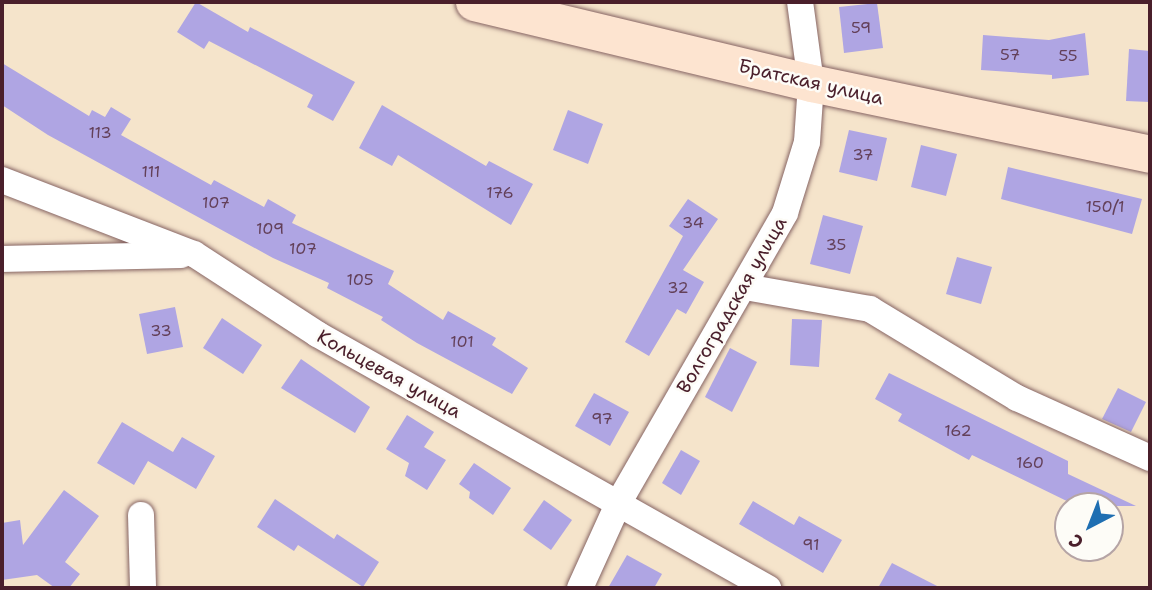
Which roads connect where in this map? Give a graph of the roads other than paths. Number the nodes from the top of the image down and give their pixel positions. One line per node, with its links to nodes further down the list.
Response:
1 (474, 2): 3 (main road, Братская улица)
2 (800, 2): 3 (street, Волгоградская улица)
3 (811, 83): 4 (main road, Братская улица); 8 (street, Волгоградская улица)
4 (1150, 154)
5 (2, 180): 6 (street, Кольцевая улица)
6 (194, 254): 7 (street); 10 (street, Кольцевая улица)
7 (2, 259)
8 (745, 287): 9 (street); 10 (street, Волгоградская улица)
9 (1150, 458)
10 (619, 502): 13 (street, Волгоградская улица); 14 (street, Кольцевая улица)
11 (141, 515): 12 (street)
12 (143, 588)
13 (580, 588)
14 (768, 588)

